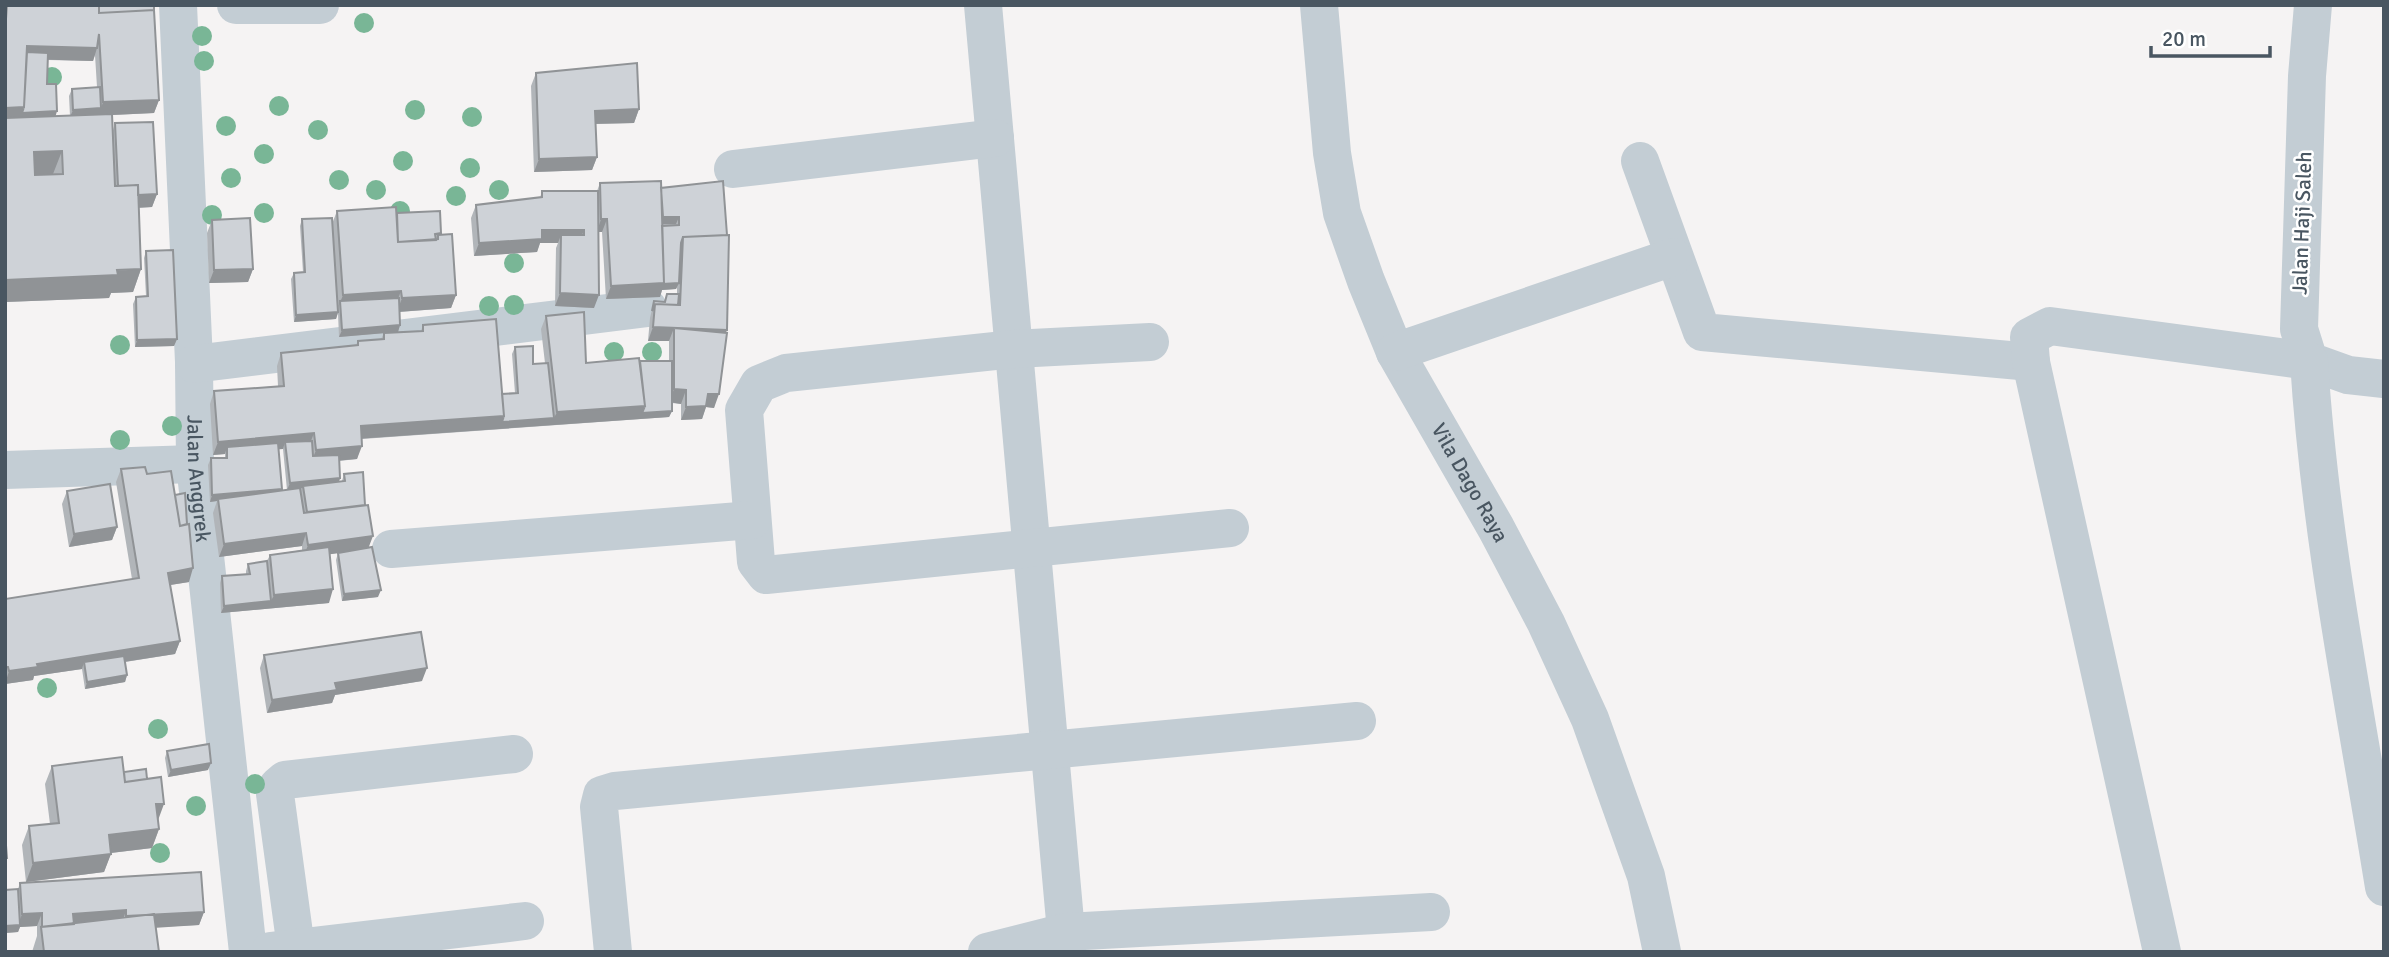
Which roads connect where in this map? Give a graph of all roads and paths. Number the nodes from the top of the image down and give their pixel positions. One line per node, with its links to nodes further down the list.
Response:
1 (178, 5): 17 (street, Jalan Anggrek)
2 (236, 5): 3 (street)
3 (320, 5)
4 (983, 5): 7 (street)
5 (1319, 5): 14 (street, Vila Dago Raya)
6 (2313, 5): 15 (street, Jalan Haji Saleh)
7 (995, 138): 9 (street); 13 (street)
8 (1640, 161): 10 (street)
9 (733, 169)
10 (1673, 257): 14 (street); 16 (street)
11 (649, 308): 17 (street)
12 (1150, 342): 13 (street)
13 (1014, 349): 21 (street); 24 (street)
14 (1395, 352): 37 (street, Vila Dago Raya)
15 (2308, 361): 16 (street); 18 (street); 28 (street, Jalan Haji Saleh)
16 (2031, 362): 38 (street)
17 (194, 364): 19 (street, Jalan Anggrek)
18 (2384, 379)
19 (195, 464): 20 (street); 34 (street, Jalan Anggrek)
20 (5, 470)
21 (752, 520): 23 (street); 24 (street)
22 (1230, 528): 24 (street)
23 (391, 549)
24 (1032, 549): 26 (street)
25 (1357, 721): 26 (street)
26 (1050, 748): 32 (street); 35 (street)
27 (514, 754): 33 (street)
28 (2380, 843): 29 (street, Jalan Haji Saleh)
29 (2384, 887)
30 (1431, 912): 32 (street)
31 (525, 921): 33 (street)
32 (1087, 938): 36 (street)
33 (281, 950)
34 (247, 952)
35 (613, 952)
36 (987, 952)
37 (1662, 952)
38 (2162, 952)

